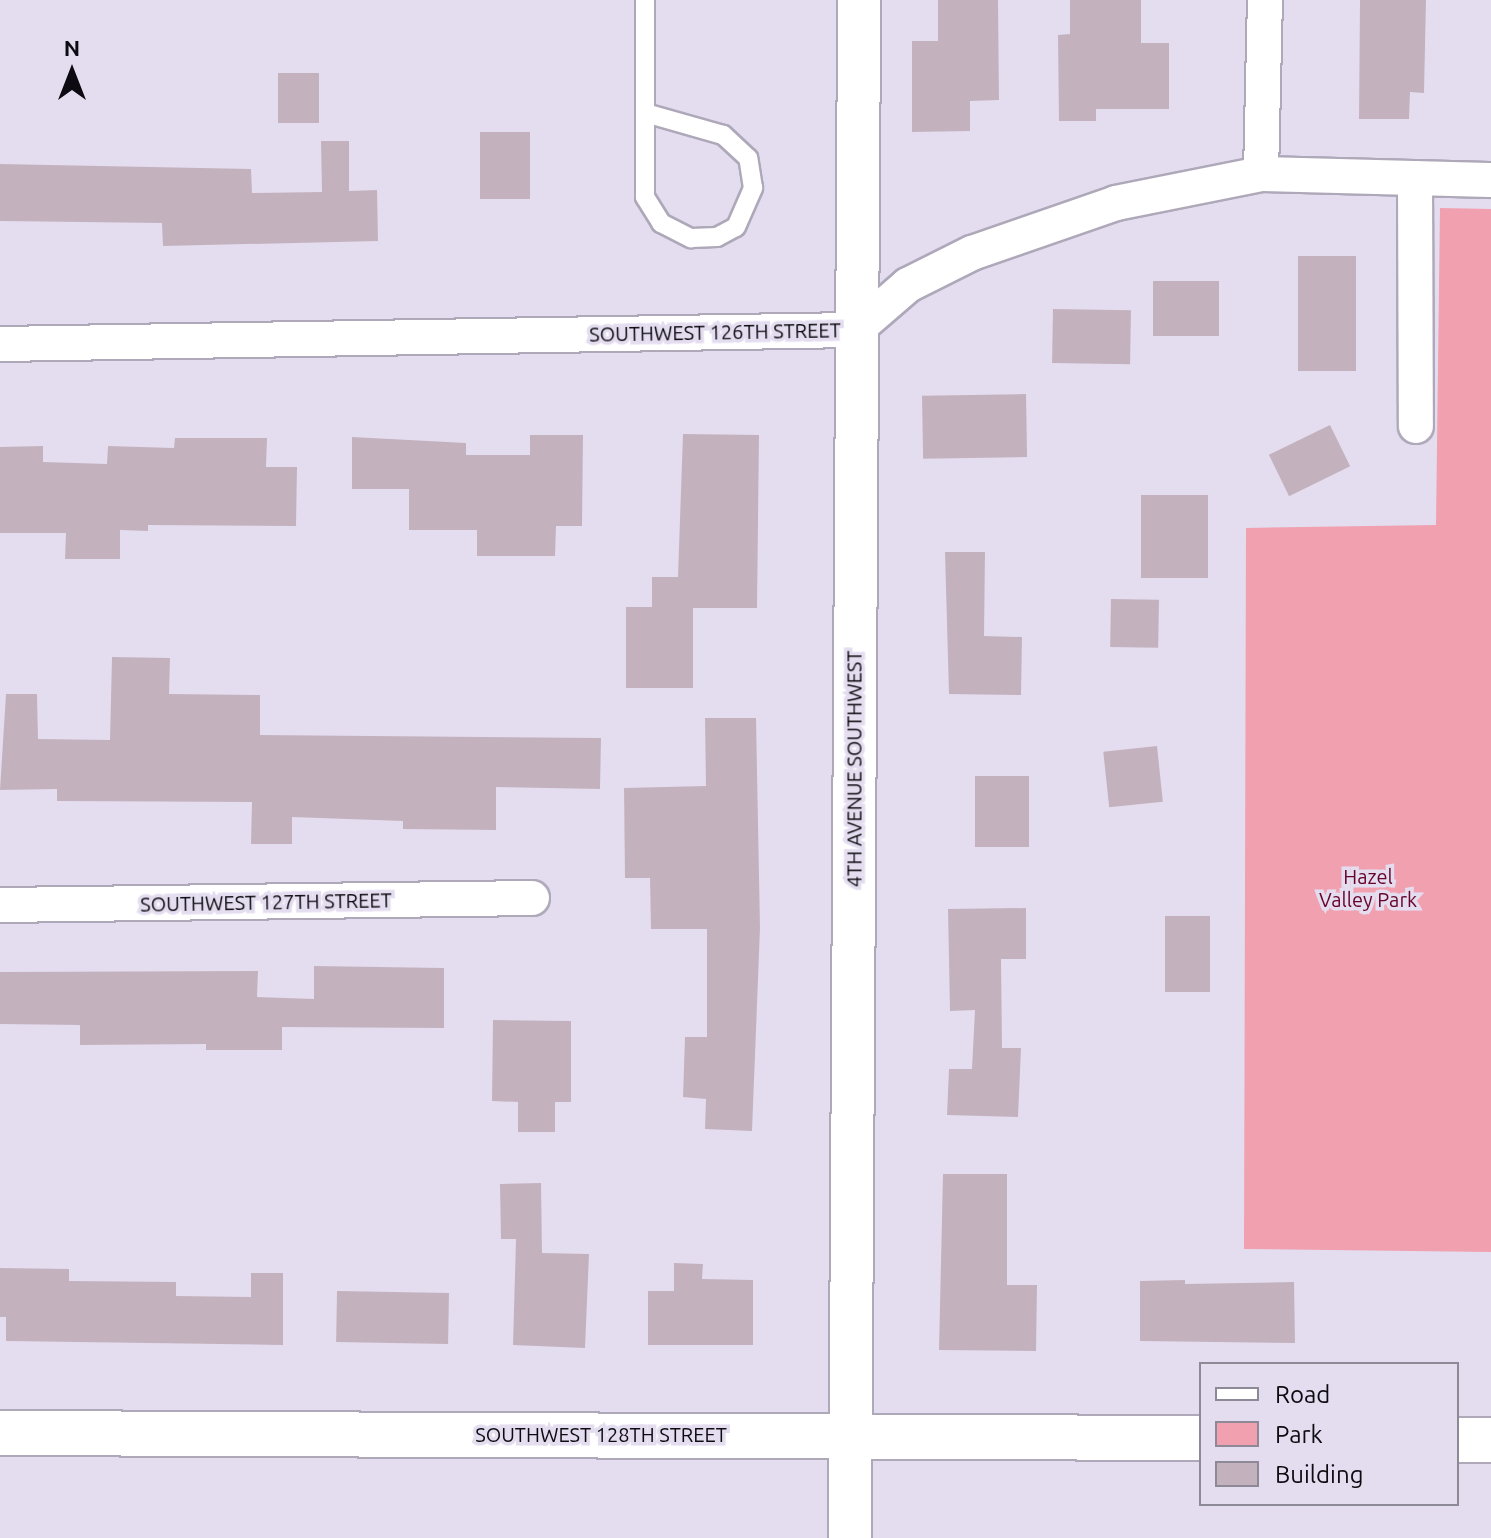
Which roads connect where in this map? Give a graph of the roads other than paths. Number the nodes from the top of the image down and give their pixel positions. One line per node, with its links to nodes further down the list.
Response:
1 (645, 0): 4 (lane)
2 (859, 0): 8 (street, 4TH AVENUE SOUTHWEST)
3 (1265, 0): 5 (street)
4 (645, 113): 4 (lane)
5 (1261, 174): 6 (street, SOUTHWEST 126TH STREET); 8 (street, SOUTHWEST 126TH STREET)
6 (1415, 178): 7 (street, SOUTHWEST 126TH STREET); 10 (street)
7 (1491, 180)
8 (856, 330): 9 (street, SOUTHWEST 126TH STREET); 14 (street, 4TH AVENUE SOUTHWEST)
9 (0, 344)
10 (1416, 426)
11 (532, 898): 12 (street, SOUTHWEST 127TH STREET)
12 (0, 905)
13 (0, 1433): 14 (main road, SOUTHWEST 128TH STREET)
14 (848, 1435): 15 (main road, SOUTHWEST 128TH STREET); 18 (street, 4TH AVENUE SOUTHWEST)
15 (1199, 1438)
16 (1459, 1440): 17 (main road)
17 (1491, 1440)
18 (850, 1538)

